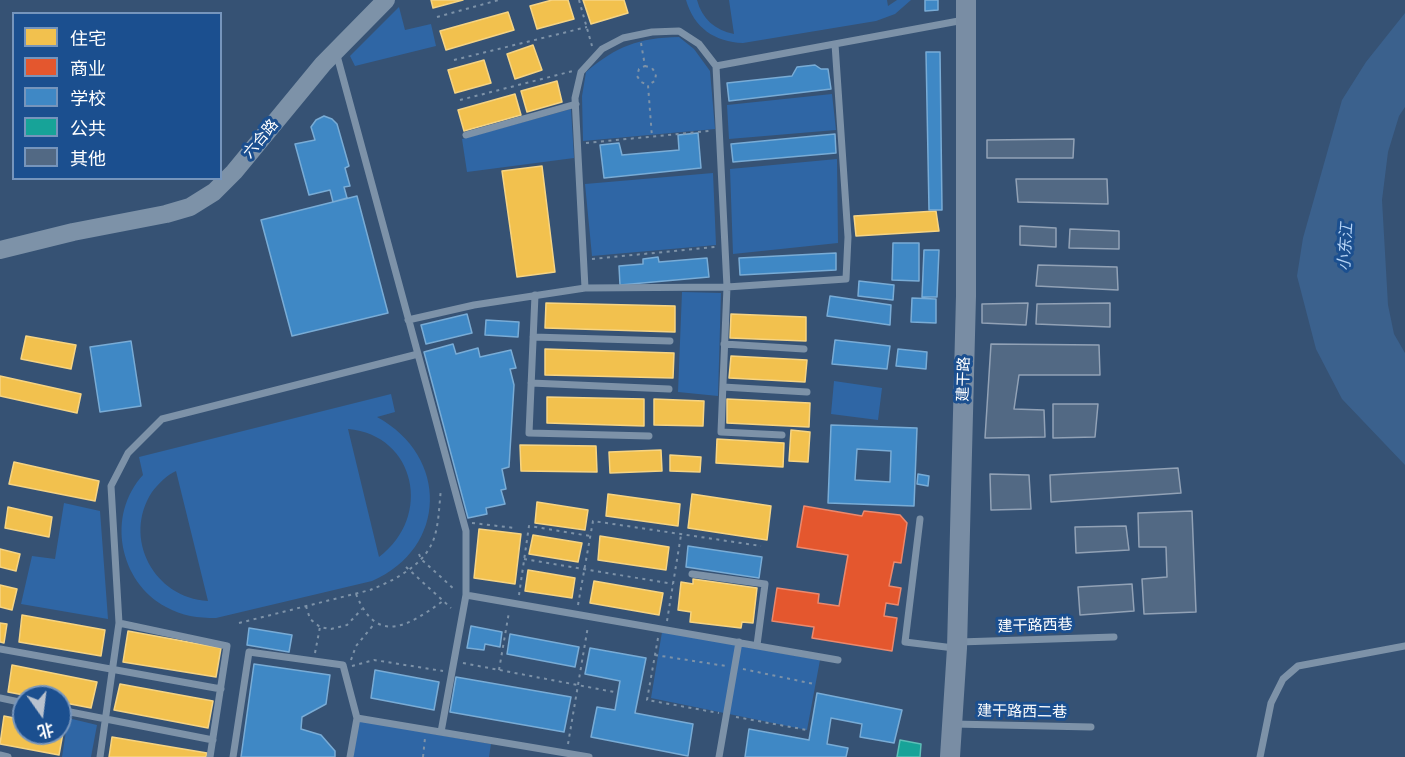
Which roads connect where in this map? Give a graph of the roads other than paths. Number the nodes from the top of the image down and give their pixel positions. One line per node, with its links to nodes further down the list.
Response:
1 (386, 0): 4 (street, 六合路)
2 (966, 10): 3 (lane); 31 (main road, 建干路)
3 (835, 44): 5 (lane); 9 (lane)
4 (335, 51): 8 (street, 六合路); 12 (lane)
5 (716, 66): 6 (lane); 9 (lane)
6 (576, 104): 7 (lane); 10 (lane)
7 (466, 135)
8 (0, 250)
9 (727, 287): 10 (lane); 15 (lane)
10 (585, 288): 11 (lane)
11 (535, 295): 12 (lane); 13 (lane)
12 (408, 320): 17 (lane)
13 (533, 337): 14 (lane); 18 (lane)
14 (670, 341)
15 (724, 344): 16 (lane); 19 (lane)
16 (804, 349)
17 (418, 354): 26 (lane); 27 (lane)
18 (531, 383): 20 (lane); 23 (lane)
19 (723, 387): 21 (lane); 22 (lane)
20 (669, 389)
21 (807, 392)
22 (782, 435)
23 (649, 436)
24 (920, 519): 31 (lane, 建干路西巷)
25 (692, 574): 30 (lane)
26 (466, 595): 29 (lane); 42 (lane)
27 (119, 623): 35 (lane); 36 (lane)
28 (1114, 637): 31 (lane, 建干路西巷)
29 (739, 642): 30 (lane); 51 (lane)
30 (757, 645): 34 (lane)
31 (957, 645): 40 (main road, 建干路)
32 (1405, 646): 53 (lane)
33 (0, 649): 35 (lane)
34 (838, 660)
35 (112, 670): 36 (lane); 39 (lane)
36 (221, 689): 43 (lane)
37 (72, 712): 39 (lane)
38 (357, 718): 42 (lane); 48 (lane); 49 (lane)
39 (105, 719): 43 (lane); 46 (lane)
40 (953, 724): 41 (lane, 建干路西二巷); 52 (main road, 建干路)
41 (1091, 727)
42 (441, 732): 50 (lane)
43 (213, 740): 47 (lane)
44 (0, 755): 45 (lane)
45 (8, 757)
46 (100, 757)
47 (210, 757)
48 (233, 757)
49 (350, 757)
50 (584, 757)
51 (719, 757)
52 (950, 757)
53 (1260, 757)

